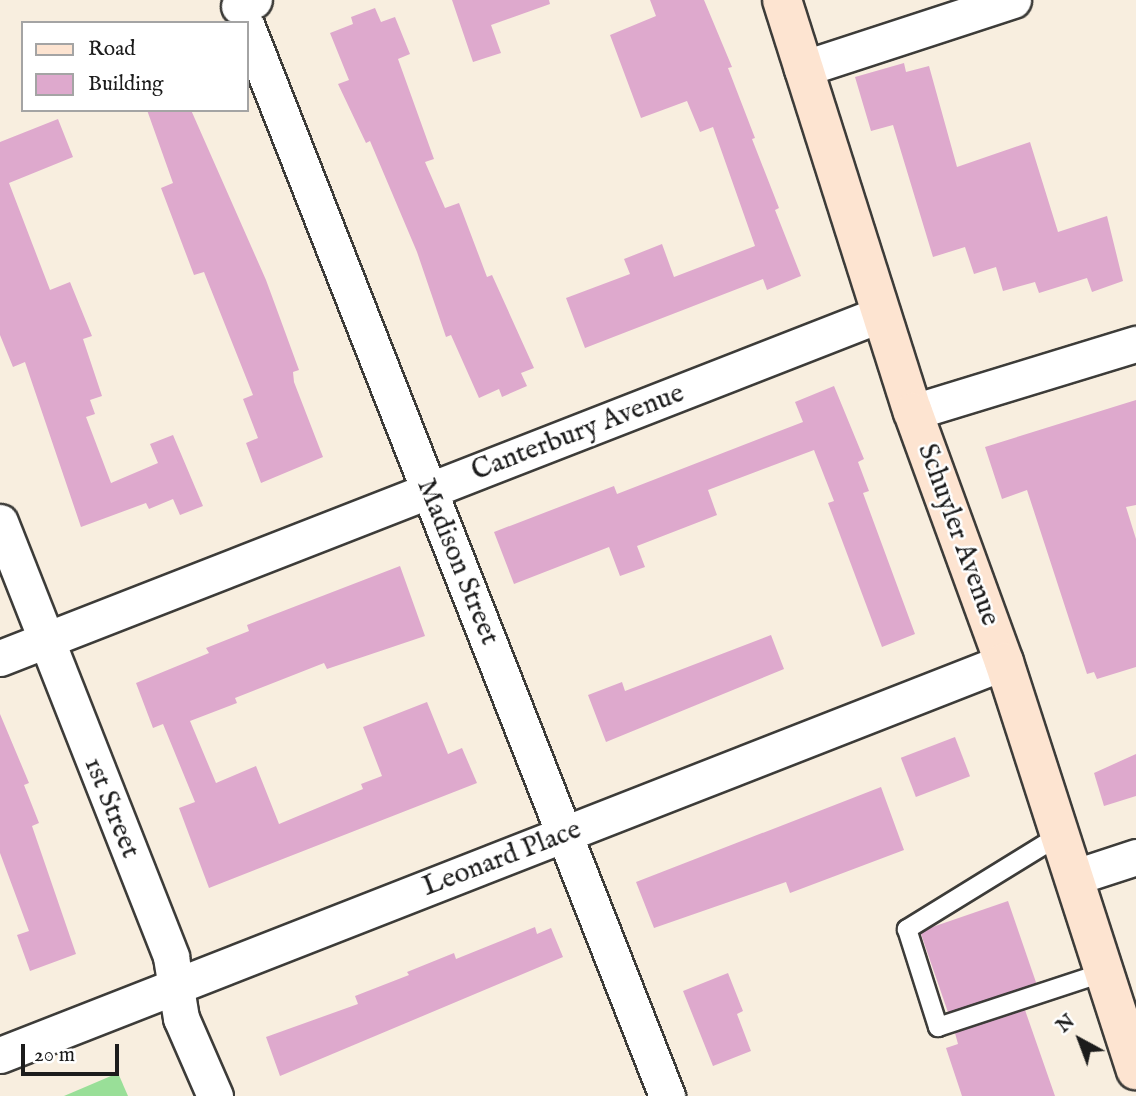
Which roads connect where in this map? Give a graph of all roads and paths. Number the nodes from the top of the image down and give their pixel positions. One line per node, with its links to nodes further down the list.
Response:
1 (782, 0): 5 (street, Schuyler Avenue)
2 (1013, 0): 3 (street)
3 (954, 9): 5 (street)
4 (248, 21): 9 (street, Madison Street)
5 (802, 69): 6 (street, Schuyler Avenue)
6 (881, 314): 8 (street, Schuyler Avenue); 9 (street, Canterbury Avenue)
7 (1136, 344): 8 (street)
8 (913, 412): 13 (street, Schuyler Avenue)
9 (429, 491): 11 (street, Canterbury Avenue); 14 (street, Madison Street)
10 (0, 522): 11 (street, 1st Street)
11 (46, 640): 12 (street, Canterbury Avenue); 19 (street, 1st Street)
12 (0, 658)
13 (1004, 662): 14 (street, Leonard Place); 15 (street, Schuyler Avenue)
14 (564, 835): 19 (street, Leonard Place); 23 (street, Madison Street)
15 (1060, 835): 17 (street, Schuyler Avenue); 18 (lane)
16 (1136, 857): 17 (street)
17 (1075, 877): 18 (street, Schuyler Avenue)
18 (1105, 972): 20 (street, Schuyler Avenue)
19 (176, 986): 21 (street, Leonard Place); 22 (street, 1st Street)
20 (1132, 1046)
21 (0, 1055)
22 (215, 1096)
23 (667, 1096)

